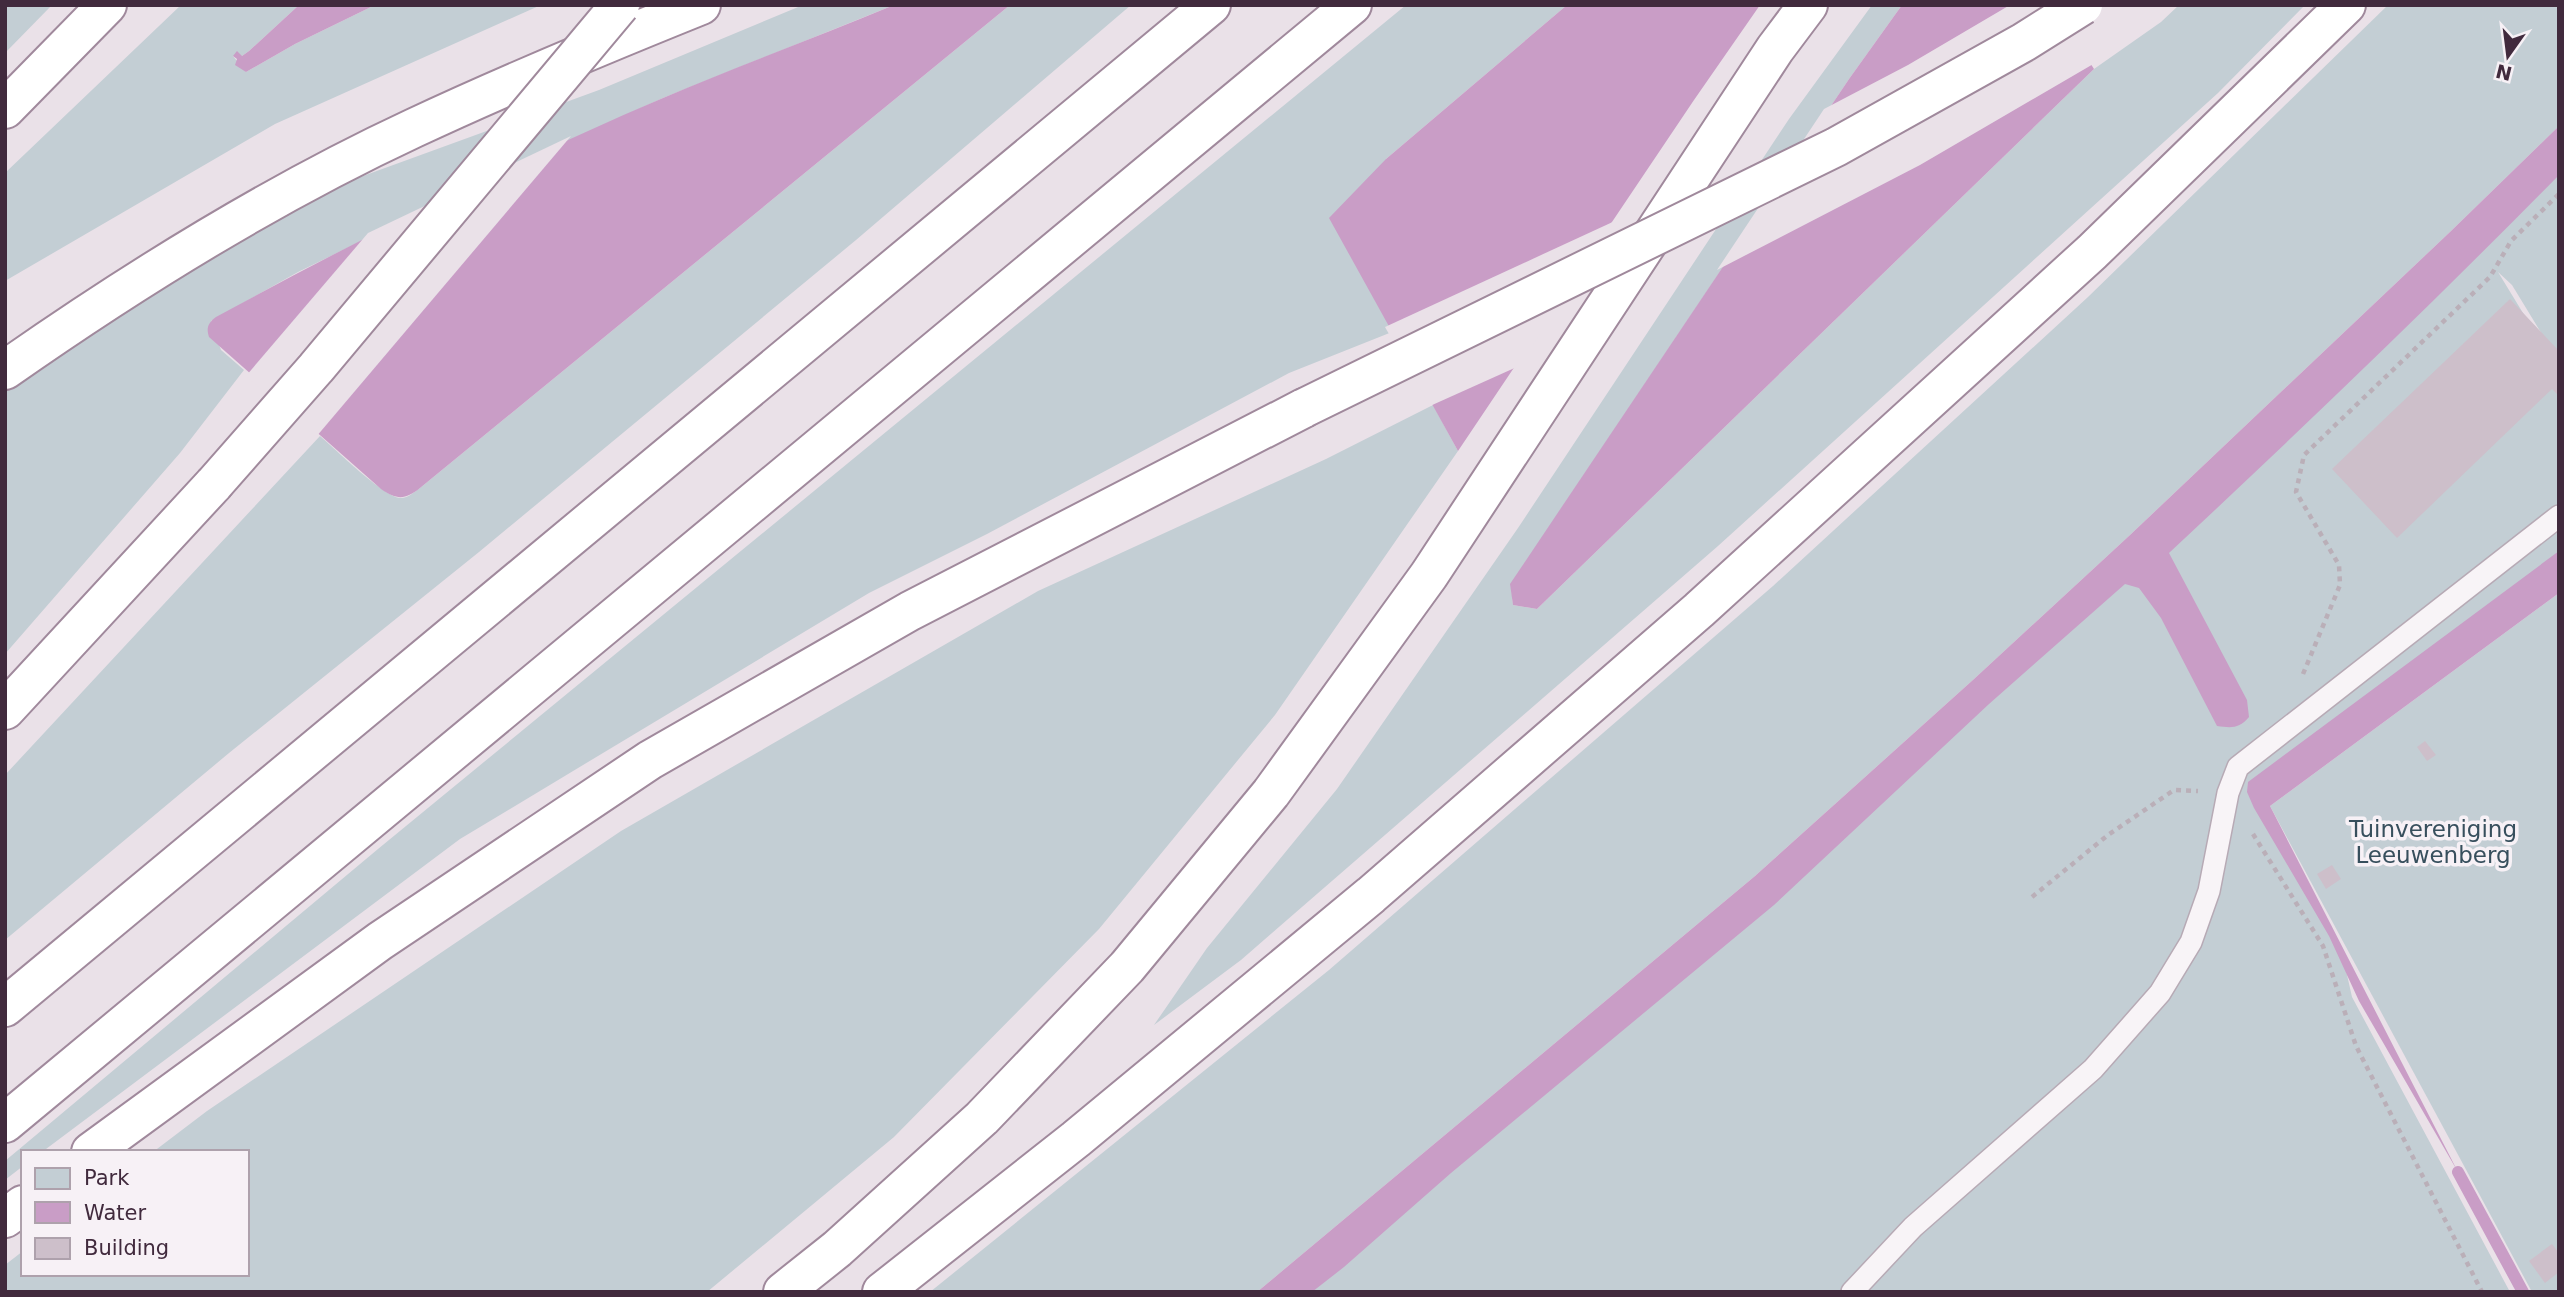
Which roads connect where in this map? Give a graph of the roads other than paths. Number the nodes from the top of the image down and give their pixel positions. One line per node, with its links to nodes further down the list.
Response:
1 (107, 5): 9 (highway)
2 (620, 5): 12 (highway, bridge)
3 (701, 5): 10 (highway)
4 (1211, 5): 13 (highway)
5 (1352, 5): 14 (highway)
6 (1808, 5): 18 (highway)
7 (2082, 5): 15 (highway, bridge)
8 (2346, 5): 19 (highway)
9 (5, 109)
10 (5, 370)
11 (2559, 516): 20 (lane)
12 (5, 710)
13 (5, 1007)
14 (5, 1123)
15 (93, 1150)
16 (21, 1206): 17 (highway)
17 (5, 1218)
18 (783, 1292)
19 (882, 1292)
20 (1852, 1292)

